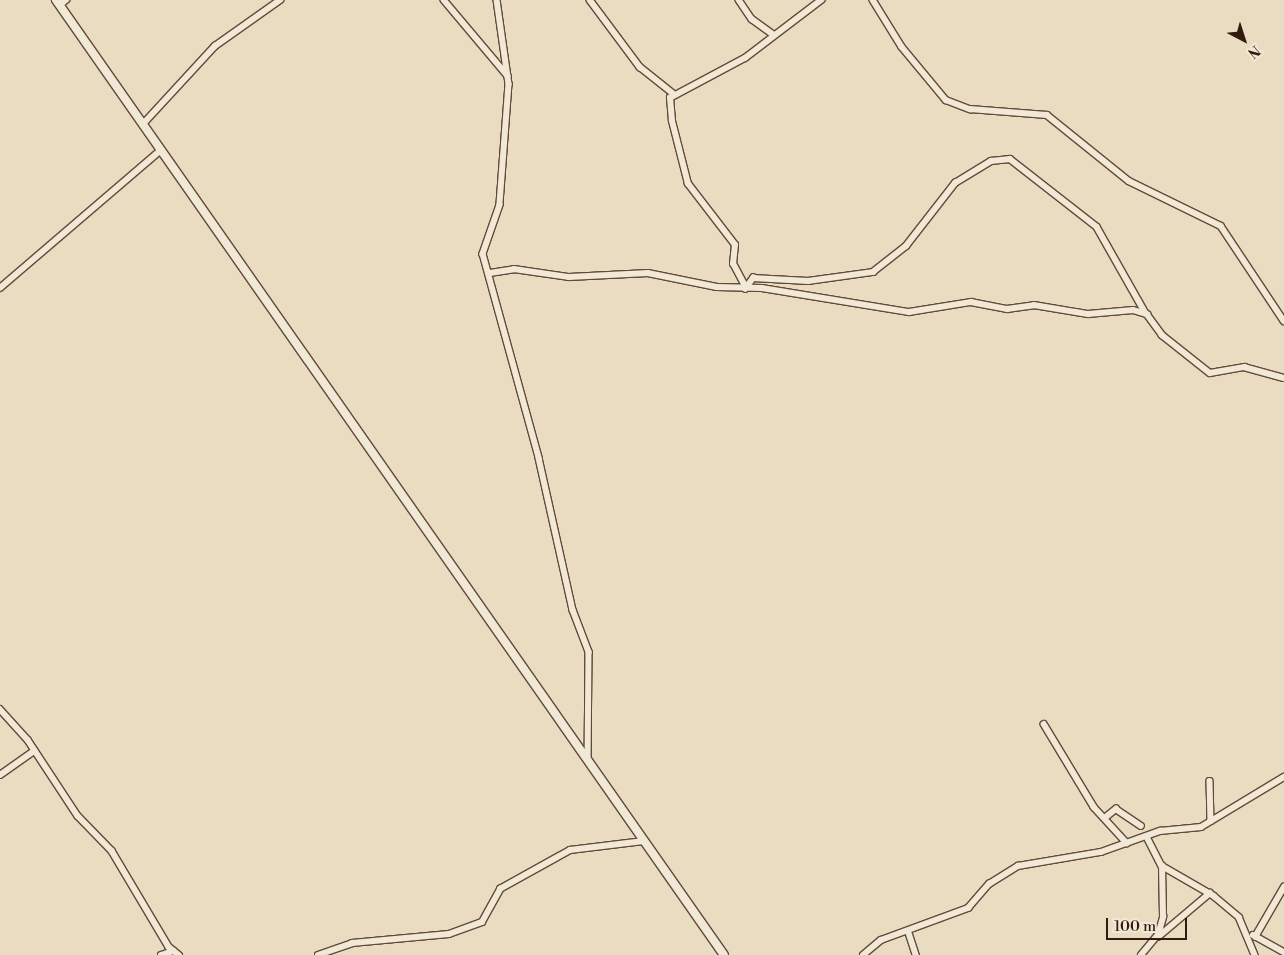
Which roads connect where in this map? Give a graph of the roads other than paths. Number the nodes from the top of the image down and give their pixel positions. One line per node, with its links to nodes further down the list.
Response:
1 (280, 0): 12 (street)
2 (444, 0): 10 (street)
3 (497, 0): 10 (street)
4 (590, 0): 11 (street)
5 (739, 0): 9 (street)
6 (821, 0): 9 (street)
7 (872, 0): 18 (street)
8 (61, 2): 12 (main road)
9 (774, 34): 11 (street)
10 (508, 76): 14 (street)
11 (674, 94): 16 (street)
12 (143, 124): 13 (main road)
13 (161, 150): 15 (street); 23 (main road)
14 (490, 273): 16 (street); 23 (street)
15 (0, 288)
16 (745, 288): 17 (street); 17 (street)
17 (1145, 312): 19 (street)
18 (1284, 321)
19 (1284, 378)
20 (0, 709): 22 (street)
21 (1044, 724): 27 (street)
22 (34, 751): 24 (street); 40 (street)
23 (588, 757): 31 (main road)
24 (0, 775)
25 (1284, 777): 28 (street)
26 (1210, 781): 28 (street)
27 (1106, 817): 29 (street); 32 (street)
28 (1211, 821): 30 (street)
29 (1141, 826)
30 (1147, 837): 32 (street); 33 (street)
31 (643, 841): 44 (street); 45 (main road)
32 (1127, 843): 37 (street)
33 (1162, 866): 35 (street); 39 (street)
34 (1284, 887): 38 (street)
35 (1210, 893): 36 (street); 39 (street)
36 (1248, 931): 38 (street); 49 (street)
37 (909, 933): 46 (street); 47 (street)
38 (1255, 937): 41 (street)
39 (1152, 941): 48 (street)
40 (173, 951): 42 (street); 43 (street)
41 (1284, 952)
42 (161, 955)
43 (179, 955)
44 (318, 955)
45 (724, 955)
46 (863, 955)
47 (916, 955)
48 (1141, 955)
49 (1255, 955)

